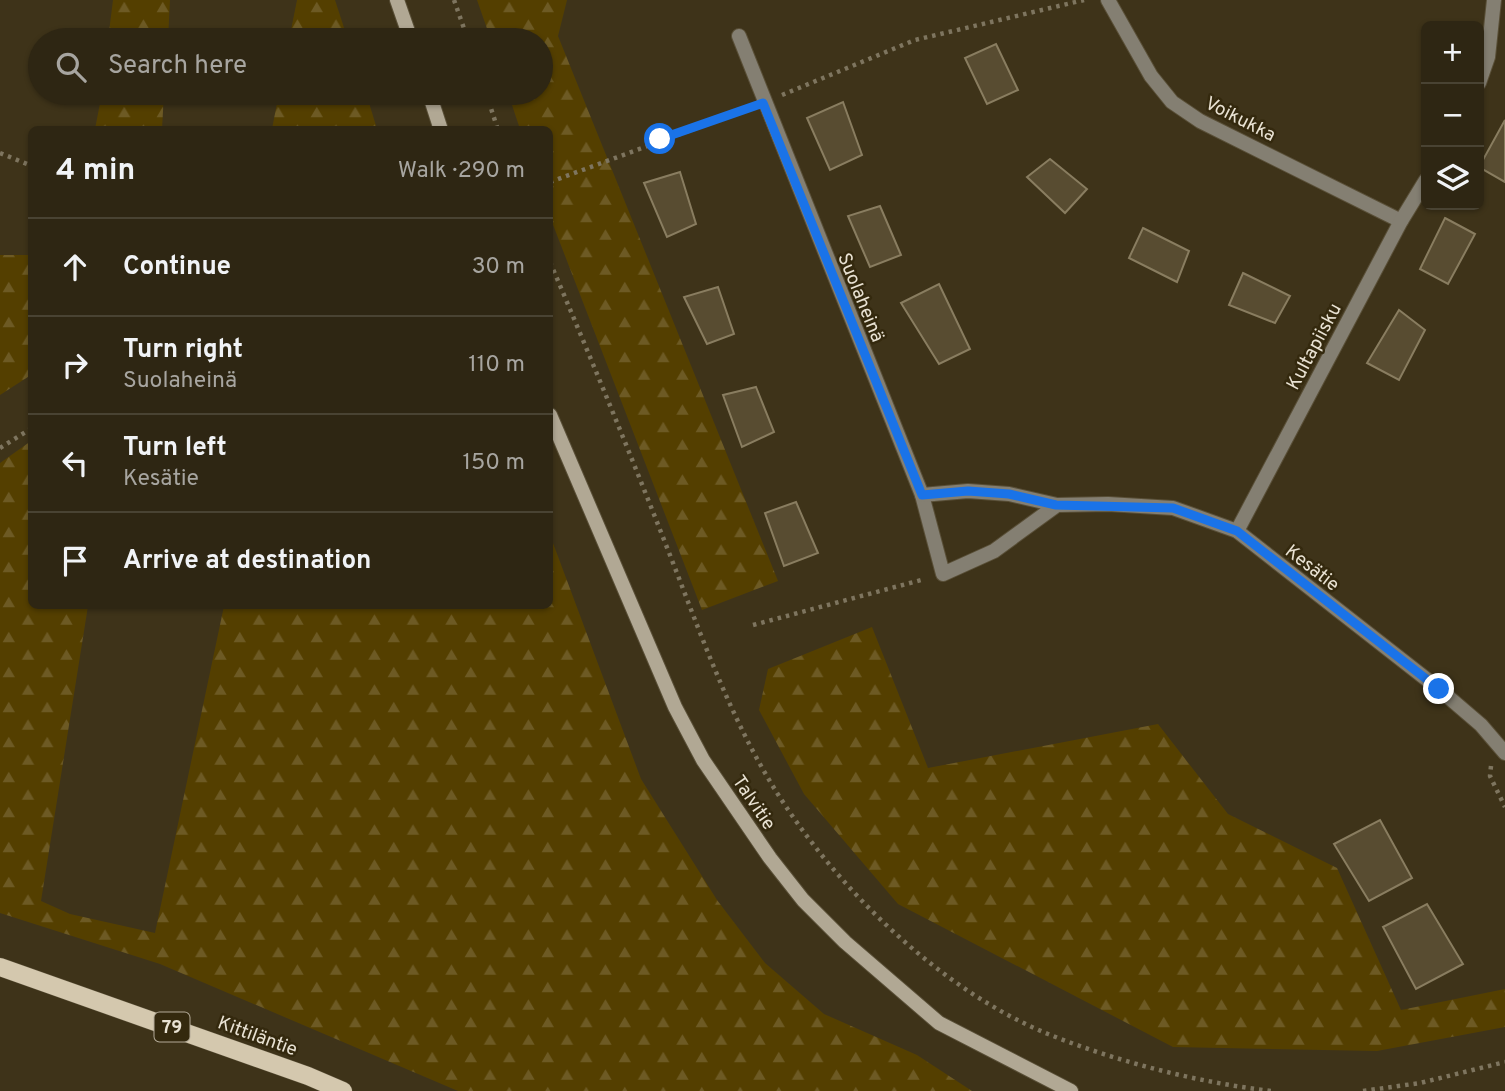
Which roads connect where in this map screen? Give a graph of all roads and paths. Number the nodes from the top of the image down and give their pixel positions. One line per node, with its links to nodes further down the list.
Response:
1 (397, 0): 6 (street)
2 (454, 0): 7 (path)
3 (1084, 0): 10 (path)
4 (1108, 0): 19 (street, Voikukka)
5 (1493, 0): 9 (street)
6 (407, 28)
7 (464, 28)
8 (739, 36): 10 (street, Suolaheinä)
9 (1484, 69)
10 (763, 103): 17 (path); 24 (street, Suolaheinä)
11 (433, 105): 13 (street)
12 (490, 105): 14 (path)
13 (440, 126)
14 (497, 126)
15 (0, 153): 16 (path)
16 (28, 164)
17 (553, 181)
18 (1421, 188): 19 (street, Kultapiisku)
19 (1401, 220): 26 (street, Kultapiisku)
20 (553, 269): 35 (path)
21 (553, 422): 34 (street, Talvitie)
22 (28, 430): 23 (path)
23 (0, 448)
24 (922, 495): 25 (street, Kesätie); 27 (street, Suolaheinä)
25 (1056, 505): 26 (street, Kesätie); 27 (street)
26 (1237, 531): 29 (street, Kesätie)
27 (943, 574): 28 (path)
28 (753, 625)
29 (1502, 756): 30 (path)
30 (1505, 807)
31 (0, 967): 33 (main road, Kittiläntie / 79)
32 (1505, 1062): 36 (path)
33 (343, 1091)
34 (1071, 1091)
35 (1271, 1091)
36 (1363, 1091)

